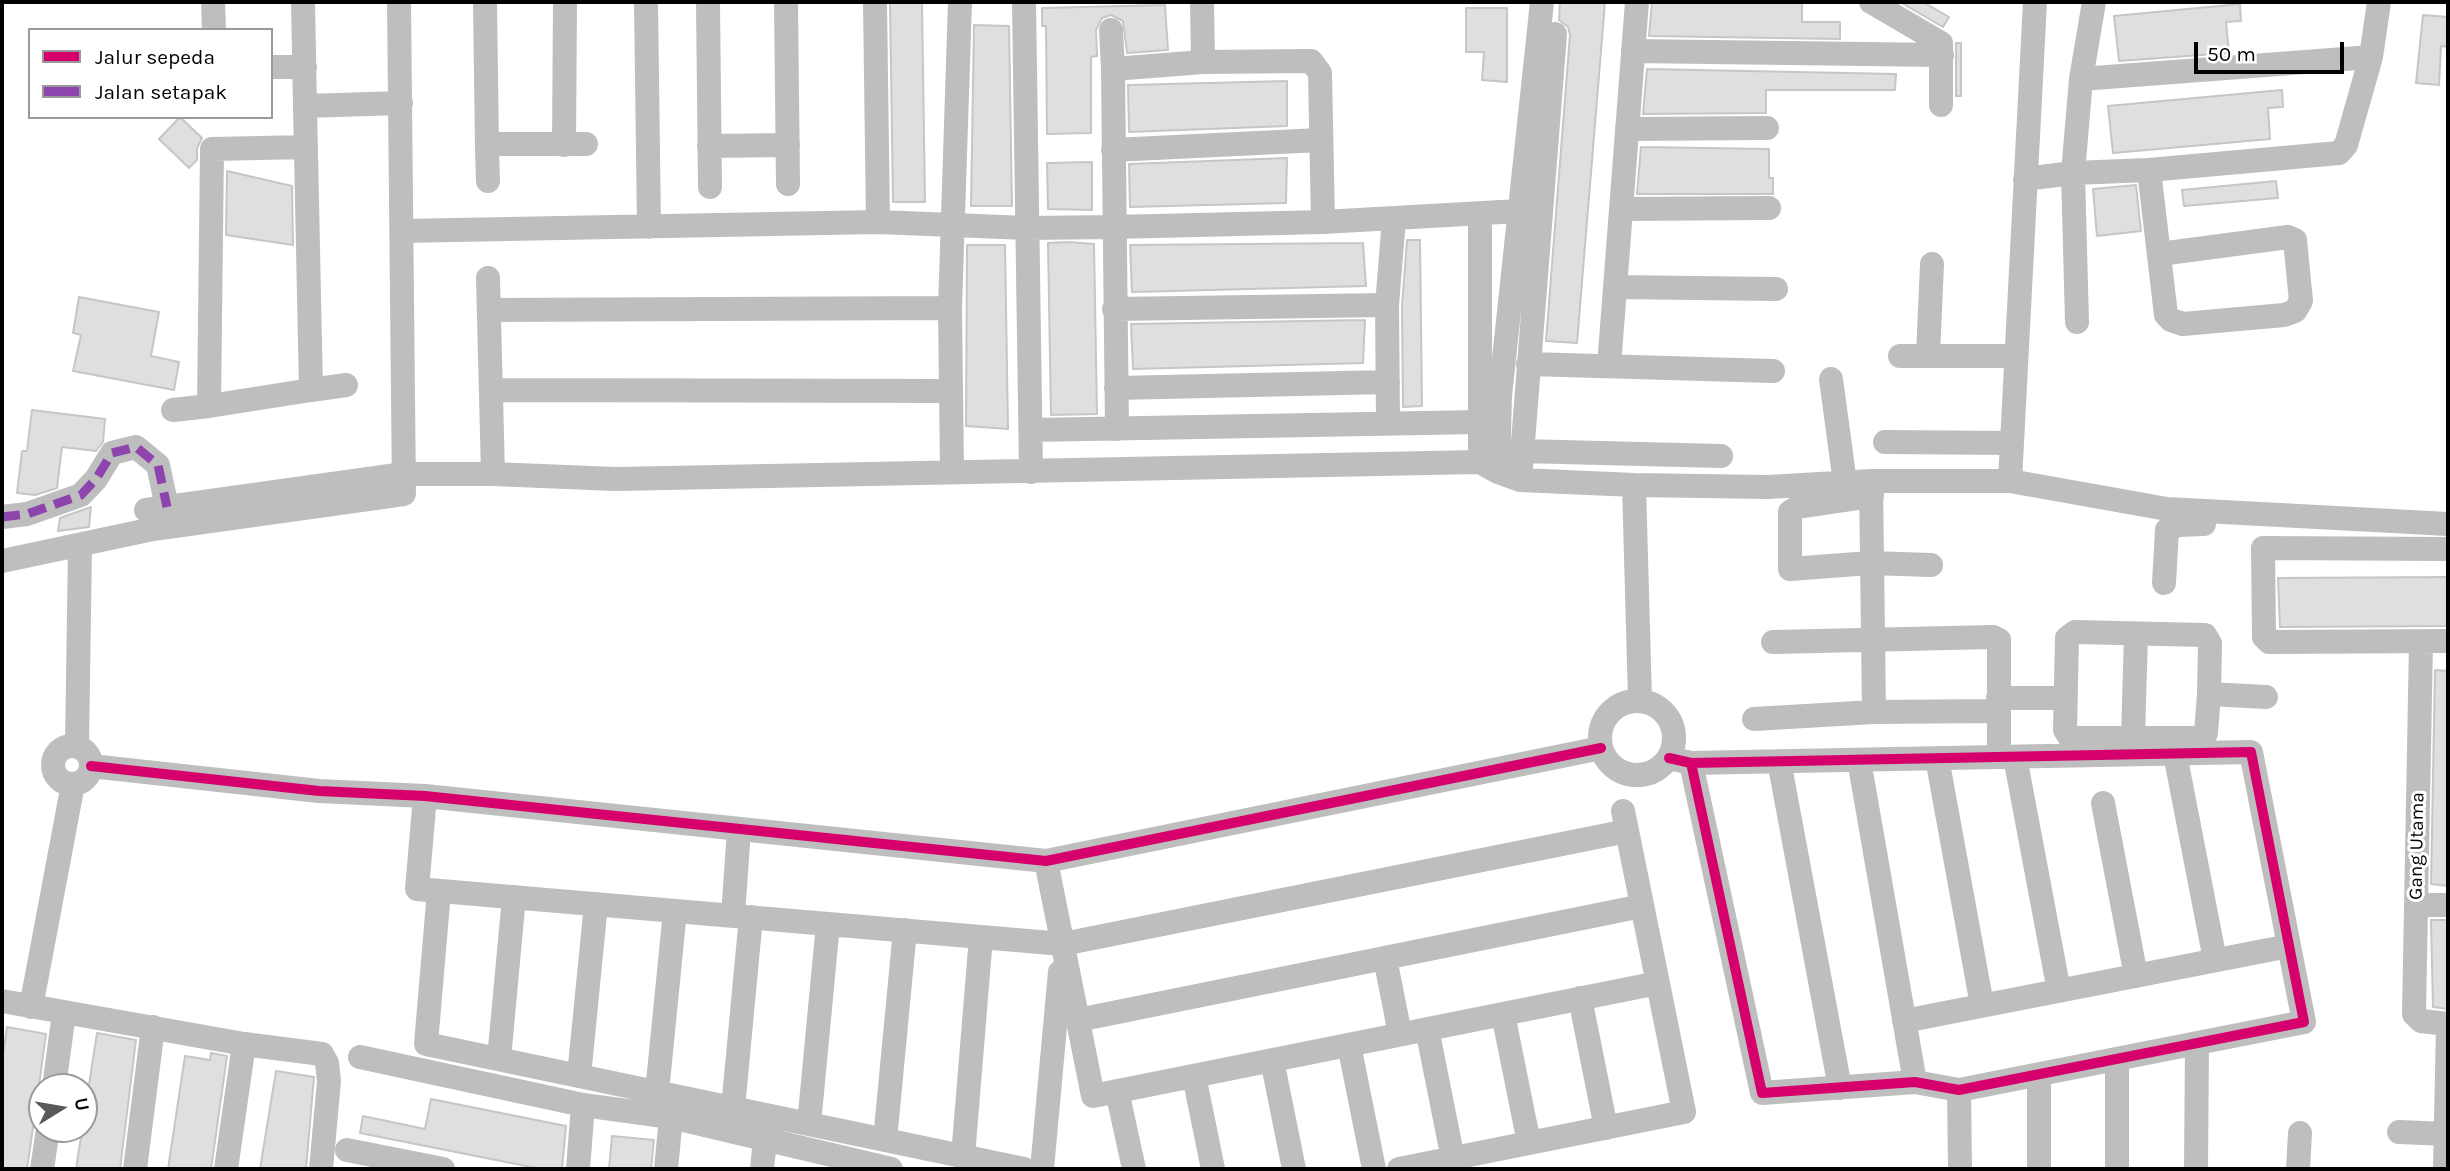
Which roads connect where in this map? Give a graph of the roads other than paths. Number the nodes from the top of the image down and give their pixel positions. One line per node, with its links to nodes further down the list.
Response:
1 (213, 2): 20 (street)
2 (303, 2): 27 (street)
3 (399, 2): 30 (street)
4 (485, 2): 39 (street)
5 (565, 2): 39 (street)
6 (646, 2): 55 (street)
7 (708, 2): 37 (street)
8 (786, 2): 36 (street)
9 (874, 2): 52 (street)
10 (960, 2): 54 (street)
11 (1024, 2): 57 (street)
12 (1202, 2): 25 (street)
13 (1542, 2): 49 (street)
14 (1557, 2): 72 (street)
15 (1637, 2): 22 (street)
16 (1871, 2): 23 (street)
17 (2035, 2): 43 (street)
18 (2094, 2): 29 (street)
19 (2379, 2): 24 (street)
20 (214, 28)
21 (1111, 30): 28 (street)
22 (1633, 51): 23 (street); 34 (street)
23 (1942, 55): 31 (street)
24 (2371, 57): 29 (street); 41 (street)
25 (1203, 62): 28 (street); 35 (street)
26 (273, 66): 27 (street)
27 (304, 67): 32 (street)
28 (1113, 69): 40 (street)
29 (2081, 79): 42 (street)
30 (401, 103): 32 (street); 58 (street)
31 (1941, 105)
32 (305, 106): 38 (street)
33 (1767, 128): 34 (street)
34 (1627, 129): 48 (street)
35 (1320, 140): 40 (street); 53 (street)
36 (788, 145): 37 (street); 45 (street)
37 (709, 146): 46 (street)
38 (306, 147): 79 (street); 82 (street)
39 (487, 147): 44 (street)
40 (1113, 150): 56 (street)
41 (2149, 170): 42 (street); 59 (street)
42 (2073, 173): 43 (street); 68 (street)
43 (2025, 179): 71 (street)
44 (488, 181)
45 (788, 184)
46 (710, 187)
47 (1769, 208): 48 (street)
48 (1621, 209): 62 (street)
49 (1519, 211): 50 (street); 94 (street)
50 (1480, 214): 51 (street); 84 (street)
51 (1394, 219): 53 (street); 64 (street)
52 (878, 222): 54 (street); 55 (street)
53 (1323, 222): 56 (street)
54 (954, 225): 57 (street); 65 (street)
55 (649, 227): 58 (street)
56 (1113, 227): 57 (street); 66 (street)
57 (1027, 228): 87 (street)
58 (402, 231): 95 (street)
59 (2160, 254): 59 (street)
60 (1931, 264): 70 (street)
61 (488, 278): 67 (street)
62 (1615, 287): 63 (street); 73 (street)
63 (1776, 289)
64 (1387, 305): 66 (street); 76 (street)
65 (950, 308): 67 (street); 81 (street)
66 (1114, 309): 78 (street)
67 (489, 310): 80 (street)
68 (2077, 322)
69 (1899, 356): 70 (street)
70 (1928, 356): 71 (street)
71 (2015, 356): 89 (street)
72 (1528, 365): 73 (street); 90 (street)
73 (1609, 366): 74 (street)
74 (1773, 371)
75 (1831, 379): 98 (street)
76 (1388, 382): 78 (street); 85 (street)
77 (346, 385): 79 (street)
78 (1116, 388): 86 (street)
79 (311, 390): 82 (street)
80 (491, 390): 81 (street); 96 (street)
81 (950, 391): 92 (street)
82 (209, 406): 83 (street)
83 (173, 410)
84 (1480, 422): 85 (street); 94 (street)
85 (1388, 424): 86 (street)
86 (1117, 429): 87 (street)
87 (1031, 430): 93 (street)
88 (1885, 442): 89 (street)
89 (2011, 443): 97 (street)
90 (1521, 451): 91 (street); 94 (street)
91 (1721, 456)
92 (952, 472): 93 (street); 96 (street)
93 (1031, 472): 94 (street)
94 (1499, 472): 99 (street)
95 (404, 474): 96 (street); 101 (street)
96 (493, 474)
97 (2010, 481): 100 (street); 103 (street)
98 (1845, 483): 99 (street); 100 (street)
99 (1634, 485): 119 (street)
100 (1871, 489): 108 (street); 108 (street)
101 (236, 508): 102 (street); 104 (street)
102 (2, 517)
103 (2448, 524)
104 (80, 546): 107 (street); 127 (street)
105 (2263, 548): 106 (street); 110 (street); 115 (street)
106 (2448, 549)
107 (2, 561)
108 (1870, 563): 109 (street); 112 (street)
109 (1931, 565)
110 (2164, 583)
111 (2136, 634): 116 (street); 117 (street); 123 (street)
112 (1873, 639): 114 (street); 120 (street); 121 (street)
113 (2448, 641): 115 (street)
114 (1773, 642)
115 (2421, 642): 140 (street, Gang Utama)
116 (2209, 694): 118 (street); 123 (street)
117 (2065, 698): 120 (street); 123 (street)
118 (2266, 698)
119 (1640, 701): 124 (street); 129 (street)
120 (1997, 705): 121 (street); 125 (street)
121 (1874, 712): 122 (street)
122 (1754, 719)
123 (2133, 738)
124 (1601, 748): 129 (street); 136 (street)
125 (2007, 751): 126 (street); 128 (street); 154 (street)
126 (2175, 754): 149 (street); 151 (street)
127 (84, 756): 132 (street); 132 (street); 133 (street)
128 (1937, 758): 130 (street); 157 (street)
129 (1680, 760): 131 (street); 179 (street)
130 (1859, 760): 131 (street); 162 (street)
131 (1779, 761): 179 (street)
132 (73, 784): 158 (street)
133 (425, 796): 135 (street); 137 (street)
134 (2103, 803): 152 (street)
135 (738, 829): 136 (street); 144 (street)
136 (1046, 861): 148 (street)
137 (439, 891): 138 (street); 171 (street)
138 (514, 897): 139 (street); 171 (street)
139 (596, 904): 143 (street); 176 (street)
140 (2416, 905): 141 (street); 163 (street, Gang Utama)
141 (2448, 905)
142 (1642, 906): 148 (street); 150 (street); 153 (street)
143 (675, 911): 144 (street); 182 (street)
144 (742, 917): 145 (street); 184 (street)
145 (828, 924): 146 (street); 186 (street)
146 (905, 930): 147 (street); 192 (street)
147 (981, 937): 148 (street); 197 (street)
148 (1063, 944): 161 (street); 208 (street)
149 (2289, 946): 151 (street); 168 (street)
150 (1384, 958): 161 (street); 166 (street)
151 (2215, 960): 152 (street)
152 (2136, 976): 154 (street)
153 (1658, 982): 155 (street); 187 (street)
154 (2059, 990): 157 (street)
155 (1580, 998): 160 (street); 187 (street)
156 (2, 1001): 158 (street)
157 (1982, 1006): 162 (street)
158 (31, 1007): 159 (street)
159 (64, 1013): 164 (street); 174 (street)
160 (1503, 1014): 165 (street); 194 (street)
161 (1078, 1020): 181 (street)
162 (1904, 1021): 178 (street)
163 (2448, 1024): 190 (street)
164 (153, 1027): 167 (street); 199 (street)
165 (1427, 1029): 166 (street); 195 (street)
166 (1400, 1034): 169 (street)
167 (244, 1044): 200 (street); 201 (street)
168 (2197, 1044): 172 (street); 217 (street)
169 (1349, 1045): 173 (street); 212 (street)
170 (360, 1058): 183 (street)
171 (499, 1059): 176 (street)
172 (2117, 1059): 175 (street); 216 (street)
173 (1272, 1060): 177 (street); 211 (street)
174 (56, 1073)
175 (2039, 1075): 180 (street); 215 (street)
176 (579, 1076): 182 (street)
177 (1194, 1076): 181 (street); 210 (street)
178 (1915, 1082): 179 (street); 180 (street)
179 (1840, 1088)
180 (1959, 1090): 214 (street)
181 (1117, 1091): 209 (street)
182 (657, 1092): 184 (street)
183 (583, 1105): 185 (street); 203 (street)
184 (733, 1108): 186 (street)
185 (671, 1117): 191 (street); 204 (street)
186 (809, 1124): 192 (street)
187 (1606, 1128): 194 (street)
188 (2399, 1132): 190 (street)
189 (2300, 1133): 218 (street)
190 (2447, 1134): 219 (street)
191 (765, 1139): 205 (street); 206 (street)
192 (885, 1140): 197 (street)
193 (46, 1143): 198 (street)
194 (1529, 1143): 213 (street)
195 (1450, 1144)
196 (347, 1150): 202 (street)
197 (962, 1156): 207 (street)
198 (43, 1169)
199 (135, 1169)
200 (226, 1169)
201 (321, 1169)
202 (443, 1169)
203 (578, 1169)
204 (666, 1169)
205 (762, 1169)
206 (891, 1169)
207 (1024, 1169)
208 (1042, 1169)
209 (1134, 1169)
210 (1213, 1169)
211 (1294, 1169)
212 (1374, 1169)
213 (1399, 1169)
214 (1959, 1169)
215 (2039, 1169)
216 (2118, 1169)
217 (2196, 1169)
218 (2298, 1169)
219 (2445, 1169)

